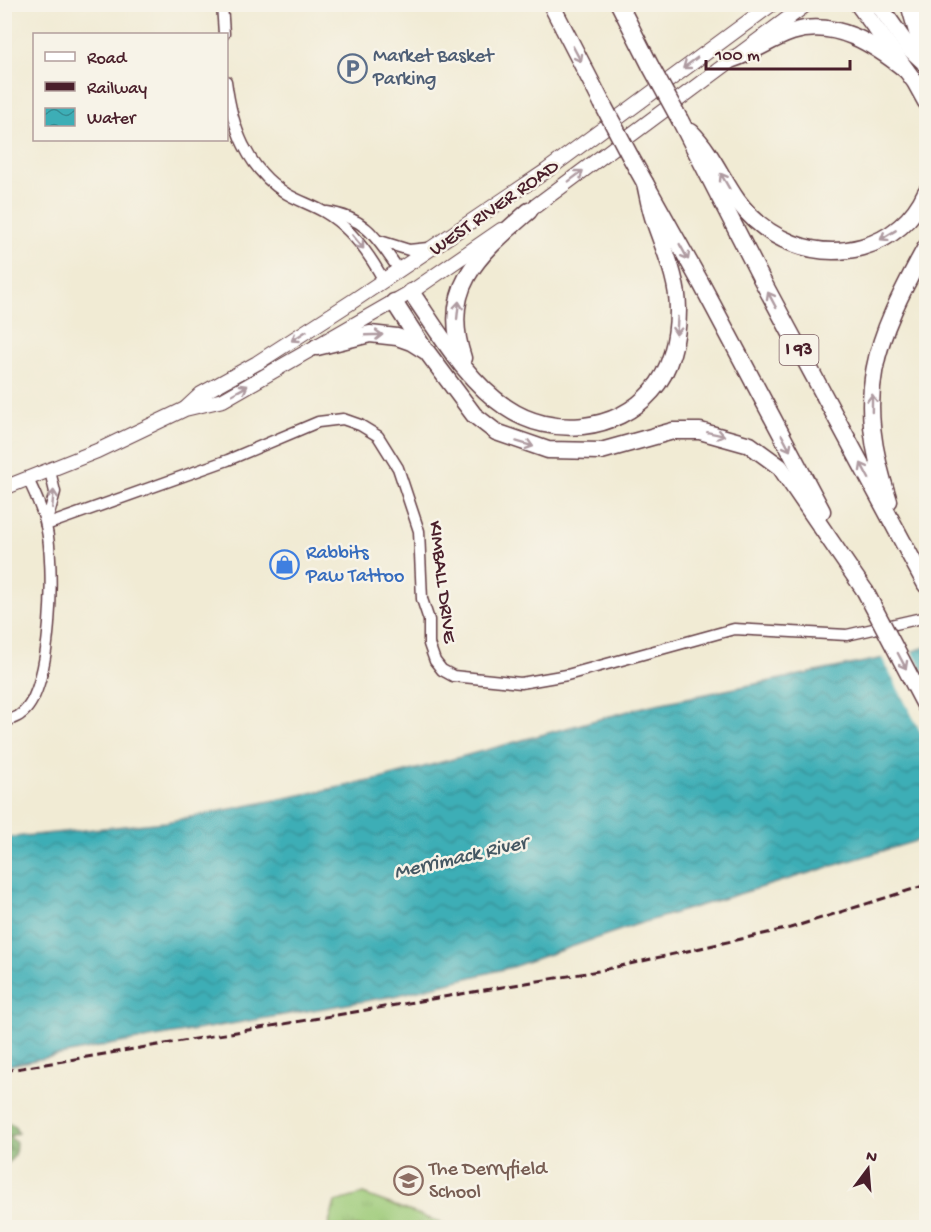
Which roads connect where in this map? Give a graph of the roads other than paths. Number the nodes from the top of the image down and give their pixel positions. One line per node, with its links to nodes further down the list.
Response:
1 (222, 4): 9 (street)
2 (551, 4): 16 (highway, one-way to 16, bridge)
3 (619, 4): 15 (highway, I 93, bridge)
4 (772, 4): 21 (main road, WEST RIVER ROAD, one-way to 21)
5 (807, 4): 10 (main road, WEST RIVER ROAD)
6 (858, 4): 12 (highway)
7 (878, 4): 11 (highway)
8 (909, 4): 11 (highway)
9 (224, 33)
10 (733, 59): 12 (highway); 19 (main road, WEST RIVER ROAD, one-way to 10)
11 (927, 64)
12 (906, 70): 14 (highway)
13 (228, 91): 18 (street)
14 (927, 102)
15 (680, 120): 17 (highway, one-way to 15); 35 (highway, I 93, one-way to 15)
16 (645, 183): 29 (highway, one-way to 29); 37 (highway, one-way to 37)
17 (927, 192)
18 (323, 211): 20 (street); 24 (street, one-way to 24)
19 (529, 211): 25 (main road, WEST RIVER ROAD); 29 (highway, one-way to 19)
20 (376, 238): 21 (street); 23 (street)
21 (437, 244): 23 (main road, WEST RIVER ROAD)
22 (927, 247): 35 (highway, one-way to 22)
23 (399, 270): 24 (main road, WEST RIVER ROAD); 25 (main road)
24 (384, 281): 26 (main road); 30 (main road, WEST RIVER ROAD, one-way to 30)
25 (411, 292): 26 (main road, WEST RIVER ROAD); 29 (highway)
26 (394, 302): 27 (main road, WEST RIVER ROAD); 28 (highway)
27 (317, 347): 28 (highway, one-way to 28); 30 (main road, WEST RIVER ROAD, one-way to 27)
28 (427, 352): 37 (highway, one-way to 37)
29 (466, 367)
30 (185, 409): 31 (main road, WEST RIVER ROAD)
31 (50, 471): 32 (main road, WEST RIVER ROAD); 34 (street, one-way to 31)
32 (28, 479): 33 (main road, WEST RIVER ROAD); 34 (street)
33 (4, 488)
34 (46, 525): 38 (street, KIMBALL DRIVE); 40 (street)
35 (903, 541): 36 (highway, I 93)
36 (925, 581)
37 (865, 591): 39 (highway, one-way to 39, bridge)
38 (927, 617)
39 (927, 706)
40 (4, 722)

